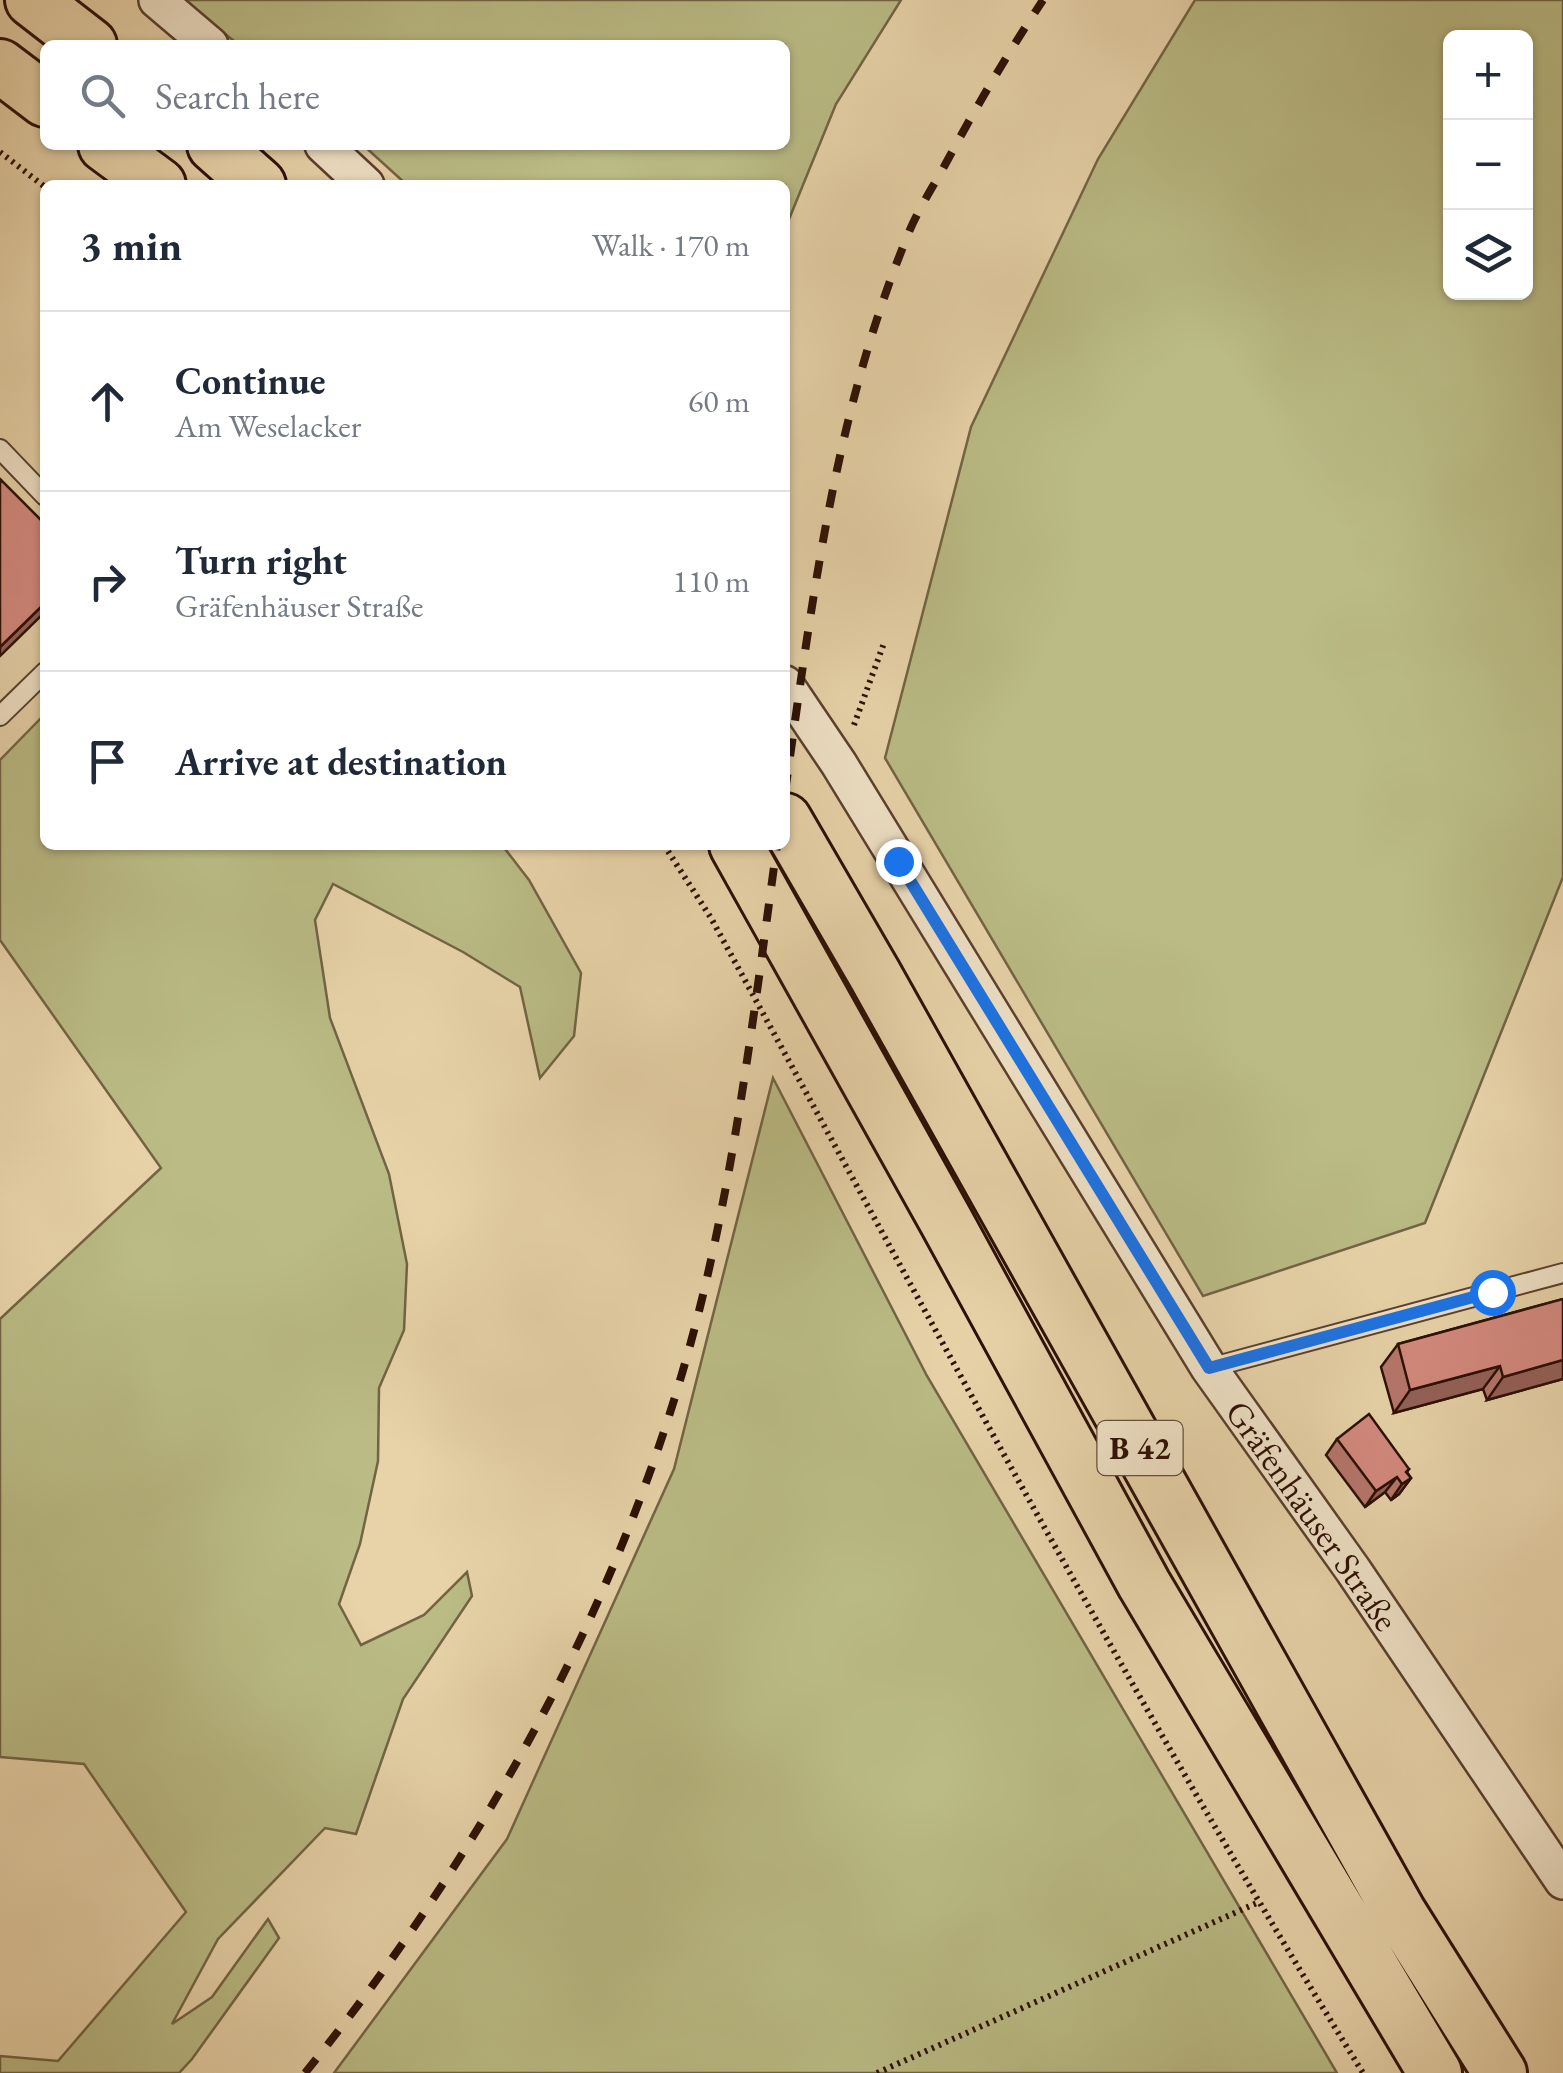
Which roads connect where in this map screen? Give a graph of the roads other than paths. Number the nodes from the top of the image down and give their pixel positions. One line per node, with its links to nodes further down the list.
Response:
1 (32, 0): 3 (main road)
2 (157, 0): 4 (street)
3 (84, 40)
4 (204, 40)
5 (0, 66): 6 (main road)
6 (40, 96)
7 (113, 150): 10 (main road)
8 (220, 150): 11 (main road)
9 (329, 150): 12 (street)
10 (152, 180)
11 (253, 180)
12 (361, 180)
13 (0, 448): 14 (lane)
14 (40, 491)
15 (40, 677): 17 (lane)
16 (790, 691): 21 (street, Gräfenhäuser Straße)
17 (0, 716)
18 (790, 829): 24 (main road, B 42)
19 (739, 850): 23 (main road, B 42)
20 (1563, 1273): 21 (lane)
21 (1209, 1368): 22 (street, Gräfenhäuser Straße)
22 (1563, 1882)
23 (1435, 2073)
24 (1500, 2073)

